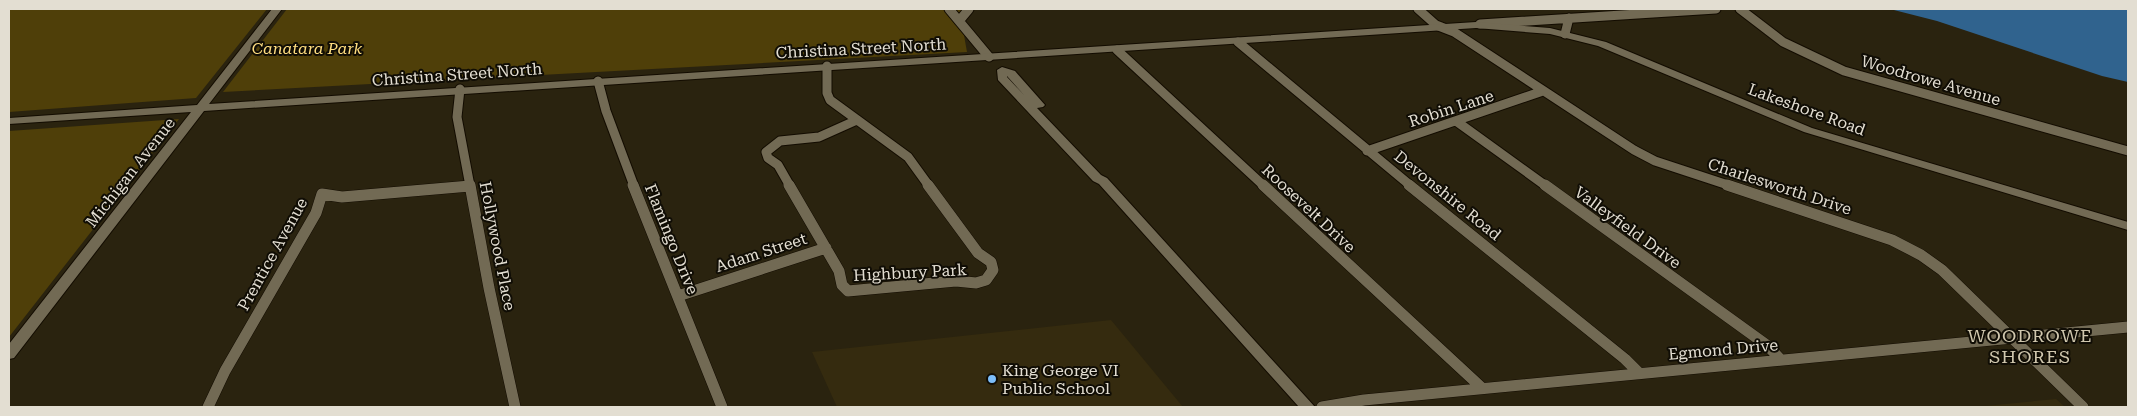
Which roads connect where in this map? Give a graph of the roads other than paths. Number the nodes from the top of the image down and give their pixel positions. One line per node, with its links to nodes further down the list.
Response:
1 (277, 9): 20 (main road, Michigan Avenue)
2 (949, 9): 9 (street)
3 (969, 9): 9 (street)
4 (1418, 9): 11 (street, Charlesworth Drive)
5 (1716, 9): 8 (street, Christina Street North)
6 (1740, 9): 25 (street, Woodrowe Avenue)
7 (1559, 18): 8 (street, Christina Street North); 10 (street, Christina Street North); 12 (street)
8 (1569, 18): 12 (street)
9 (959, 21): 15 (street)
10 (1476, 25): 11 (main road, Christina Street North); 12 (main road, Lakeshore Road)
11 (1442, 27): 13 (main road, Christina Street North); 19 (street, Charlesworth Drive)
12 (1561, 33): 27 (main road, Lakeshore Road)
13 (1238, 42): 14 (main road, Christina Street North); 24 (street, Devonshire Road)
14 (1116, 50): 15 (main road, Christina Street North); 35 (street, Roosevelt Drive)
15 (990, 57): 16 (main road, Christina Street North); 39 (main road)
16 (827, 66): 17 (main road, Christina Street North); 21 (street, Highbury Park)
17 (598, 81): 18 (main road, Christina Street North); 29 (street, Flamingo Drive)
18 (460, 89): 20 (main road, Christina Street North); 26 (street, Hollywood Place)
19 (1543, 91): 23 (street, Robin Lane); 31 (street, Charlesworth Drive)
20 (201, 107): 22 (main road, Christina Street North); 32 (main road, Michigan Avenue)
21 (857, 120): 28 (street, Highbury Park); 28 (street, Highbury Park)
22 (9, 121)
23 (1456, 121): 24 (street, Robin Lane); 33 (street, Valleyfield Drive)
24 (1367, 151): 34 (street, Devonshire Road)
25 (2128, 151)
26 (470, 186): 36 (street, Prentice Avenue); 37 (street, Hollywood Place)
27 (2128, 226)
28 (826, 248): 29 (street, Adam Street)
29 (678, 296): 38 (street, Flamingo Drive)
30 (2128, 326): 31 (street, Egmond Drive)
31 (2012, 337): 33 (street, Egmond Drive); 41 (street, Charlesworth Drive)
32 (9, 354)
33 (1781, 360): 34 (street, Egmond Drive)
34 (1639, 373): 35 (street, Egmond Drive)
35 (1482, 388): 40 (street, Egmond Drive)
36 (208, 407)
37 (515, 407)
38 (722, 407)
39 (1308, 407)
40 (1322, 407)
41 (2083, 407)

